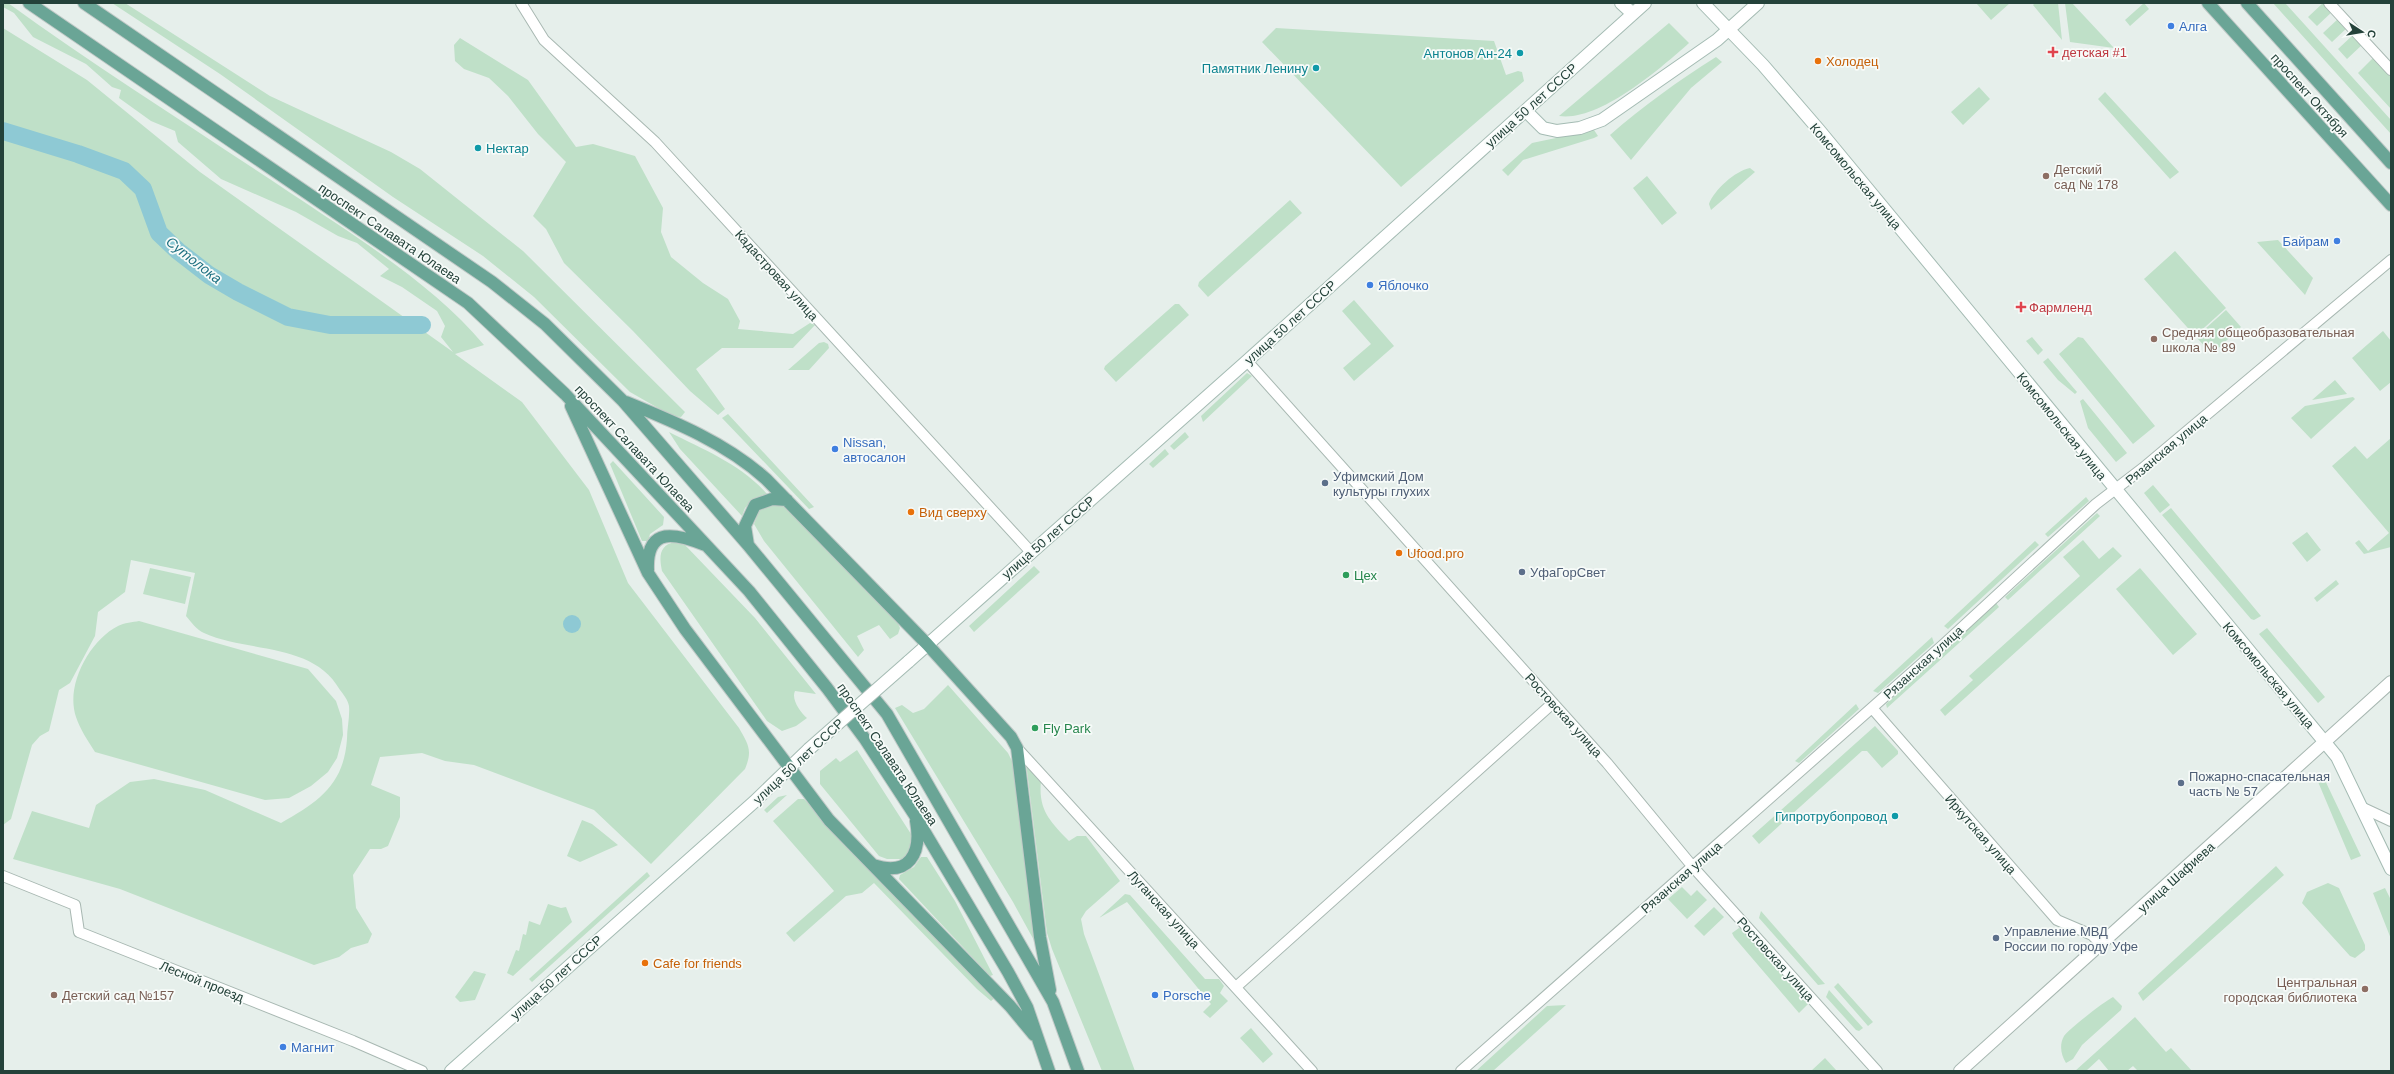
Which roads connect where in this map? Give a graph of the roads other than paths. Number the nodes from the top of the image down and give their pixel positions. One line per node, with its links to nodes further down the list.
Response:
1 (29, 3): 19 (main road, проспект Салавата Юлаева)
2 (84, 3): 20 (main road, проспект Салавата Юлаева)
3 (521, 3): 25 (street, Кадастровая улица)
4 (1621, 3): 11 (main road)
5 (1645, 3): 11 (main road, улица 50 лет СССР)
6 (1758, 3): 12 (main road)
7 (2208, 3): 16 (main road, проспект Октября)
8 (2247, 3): 15 (main road, проспект Октября)
9 (2329, 3): 13 (street)
10 (1704, 5): 12 (main road, Комсомольская улица)
11 (1633, 14): 14 (main road, улица 50 лет СССР)
12 (1729, 31): 14 (main road); 21 (main road, Комсомольская улица)
13 (2391, 70)
14 (1526, 111): 18 (main road, улица 50 лет СССР)
15 (2391, 163)
16 (2391, 205)
17 (2391, 260): 21 (street, Рязанская улица)
18 (1247, 361): 25 (main road, улица 50 лет СССР); 29 (street, Ростовская улица)
19 (565, 394): 24 (main road, проспект Салавата Юлаева); 26 (main road)
20 (623, 401): 22 (main road); 23 (main road, проспект Салавата Юлаева)
21 (2116, 491): 30 (street, Рязанская улица); 31 (main road, Комсомольская улица)
22 (787, 500): 23 (main road); 27 (main road)
23 (748, 545): 43 (main road, проспект Салавата Юлаева)
24 (708, 547): 26 (main road); 35 (main road, проспект Салавата Юлаева)
25 (1030, 552): 27 (main road, улица 50 лет СССР)
26 (648, 573): 33 (main road)
27 (927, 644): 32 (main road); 33 (main road, улица 50 лет СССР, bridge)
28 (2391, 682): 31 (main road, улица Шафиева)
29 (1553, 703): 38 (street, Ростовская улица); 42 (street)
30 (1872, 708): 38 (street, Рязанская улица); 41 (street, Иркутская улица)
31 (2324, 741): 34 (main road, Комсомольская улица); 41 (main road, улица Шафиева)
32 (1017, 748): 42 (street, Луганская улица); 43 (main road)
33 (788, 768): 37 (main road); 46 (main road, улица 50 лет СССР)
34 (2361, 807): 36 (street); 39 (main road, Комсомольская улица)
35 (914, 814): 37 (main road); 44 (main road, проспект Салавата Юлаева)
36 (2391, 821)
37 (872, 864): 44 (main road)
38 (1693, 867): 50 (street, Рязанская улица); 51 (street, Ростовская улица)
39 (2391, 869)
40 (3, 876): 45 (street, Лесной проезд)
41 (2102, 945): 52 (main road, улица Шафиева)
42 (1236, 987): 49 (street, Луганская улица)
43 (1053, 1002): 48 (main road, проспект Салавата Юлаева)
44 (1039, 1040): 47 (main road, проспект Салавата Юлаева)
45 (422, 1071)
46 (451, 1071)
47 (1049, 1071)
48 (1078, 1071)
49 (1312, 1071)
50 (1461, 1071)
51 (1877, 1071)
52 (1960, 1071)

